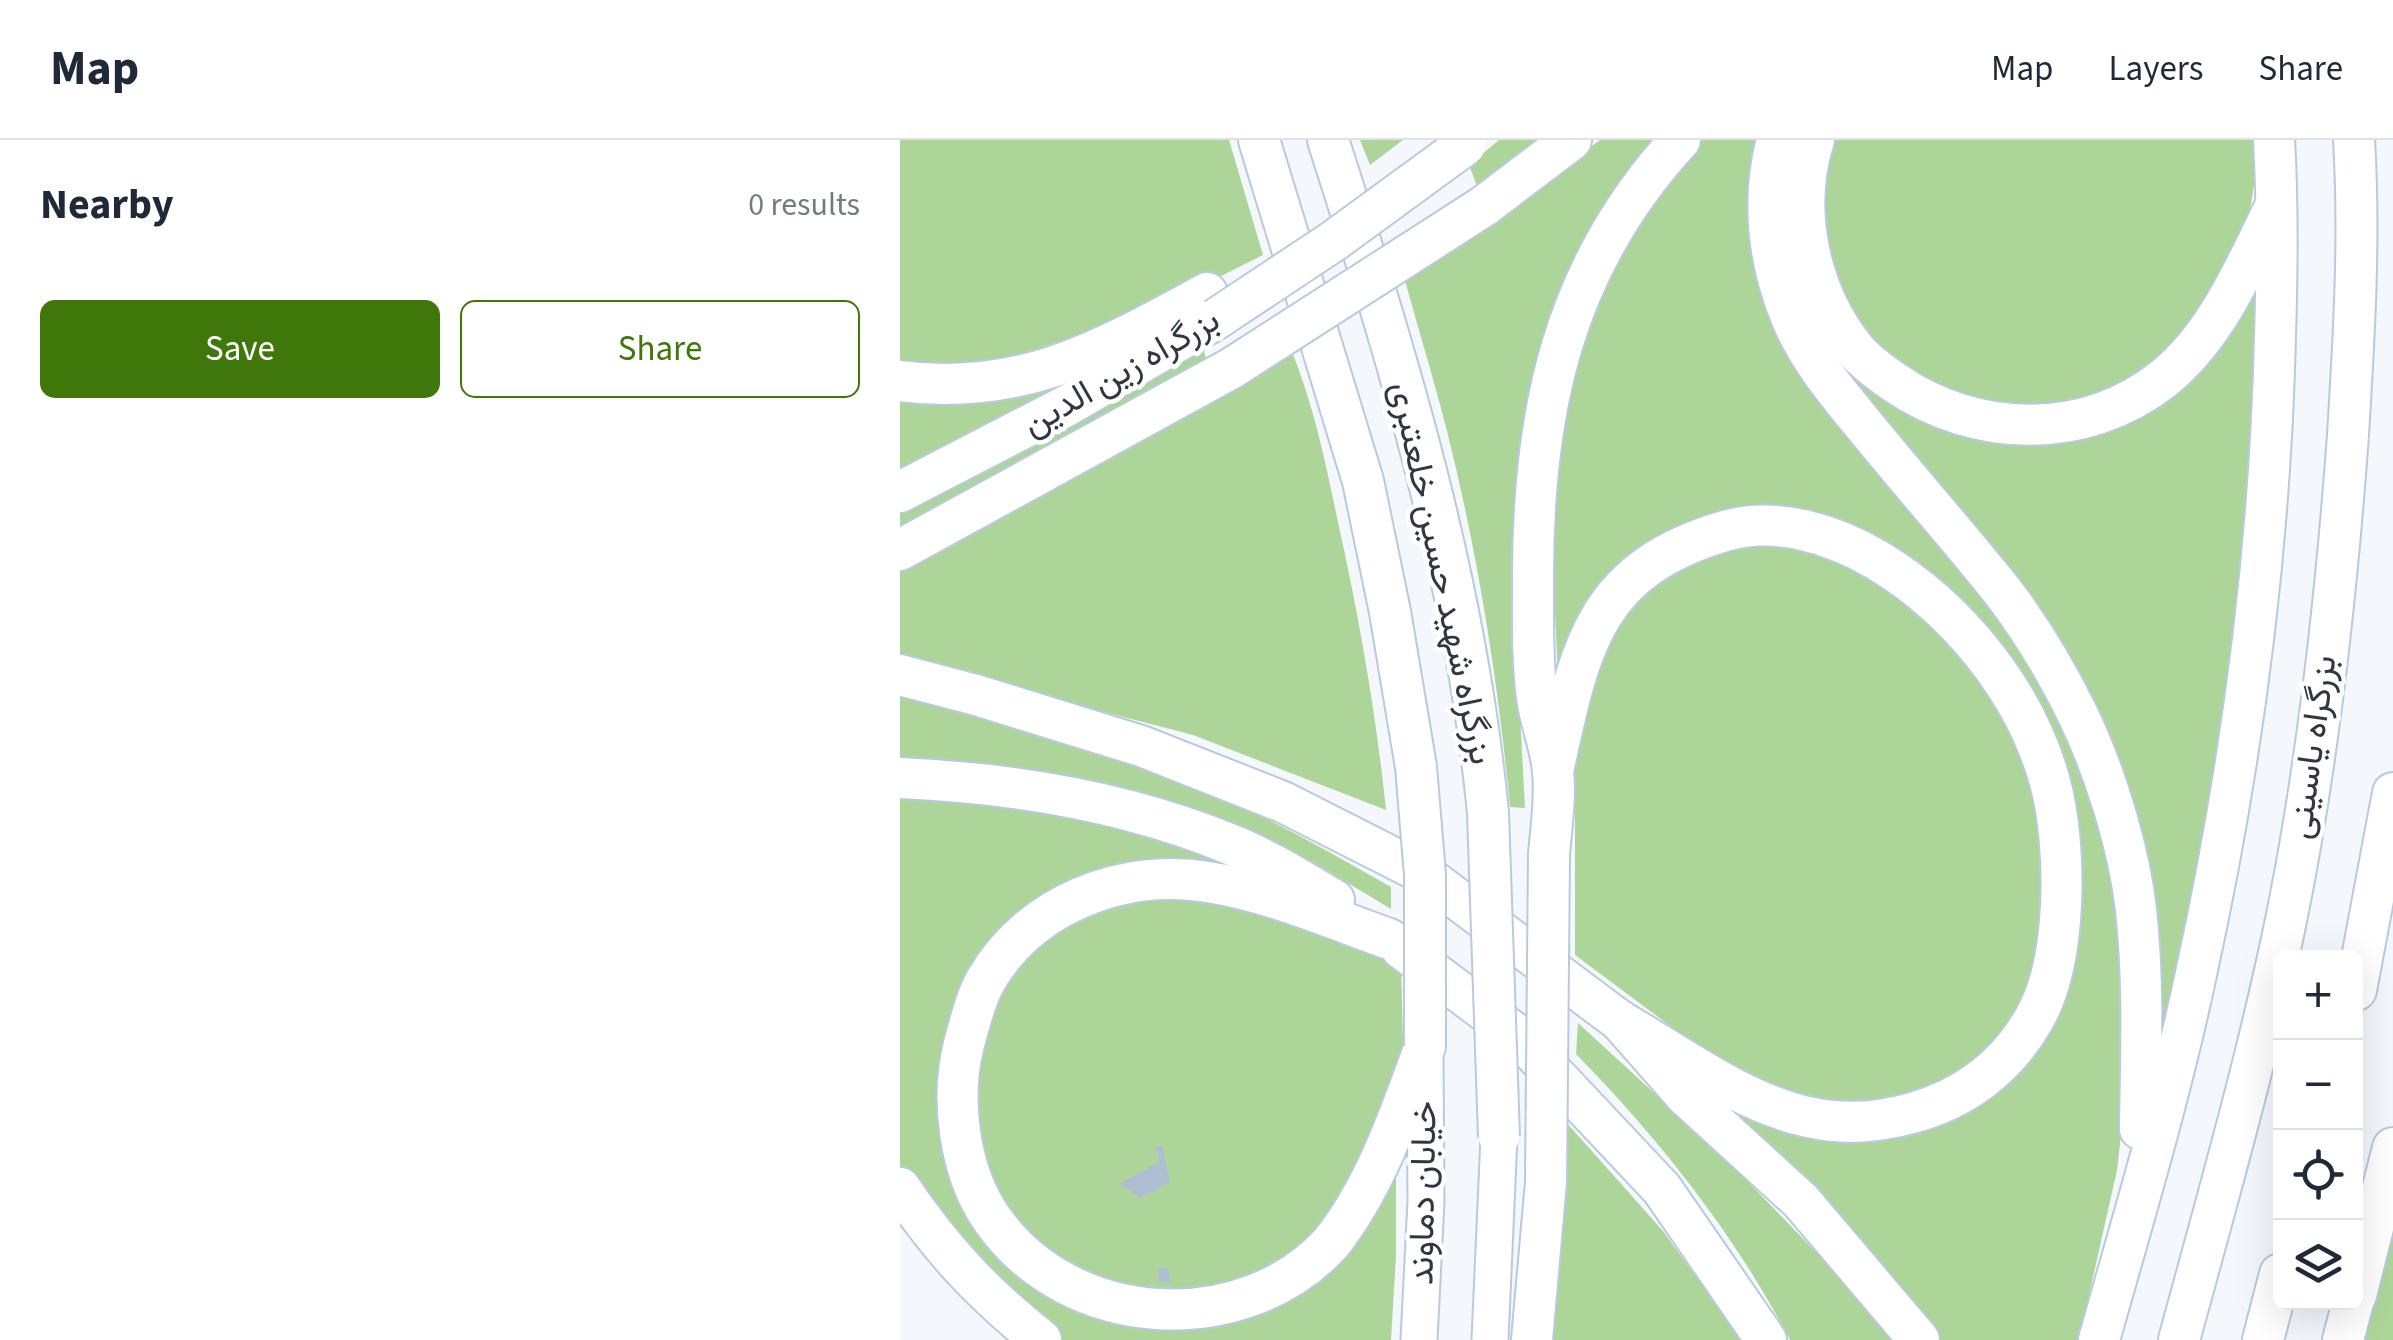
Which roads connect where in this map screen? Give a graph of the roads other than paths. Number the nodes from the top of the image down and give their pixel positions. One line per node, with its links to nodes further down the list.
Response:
1 (1259, 140): 22 (highway, بزرگراه شهید حسین خلعتبری, bridge)
2 (1328, 140): 23 (highway, بزرگراه شهید حسین خلعتبری, bridge)
3 (1571, 140): 14 (highway, بزرگراه زین الدین, bridge)
4 (1680, 140): 16 (highway)
5 (1777, 140): 26 (highway)
6 (1814, 140): 10 (highway)
7 (2274, 140): 10 (highway)
8 (2354, 140): 37 (highway, بزرگراه یاسینی)
9 (1468, 142): 11 (highway, bridge)
10 (2278, 202): 26 (highway)
11 (1211, 306): 12 (highway); 13 (highway, بزرگراه زین الدین)
12 (900, 381)
13 (900, 492)
14 (900, 550)
15 (900, 675): 21 (highway)
16 (1554, 771): 21 (highway); 33 (highway, bridge)
17 (900, 778): 19 (highway)
18 (2393, 793): 20 (highway)
19 (1389, 939): 22 (highway); 34 (highway)
20 (2363, 953)
21 (1620, 1021): 35 (highway)
22 (1425, 1046): 31 (main road, خیابان دماوند)
23 (1499, 1138): 32 (main road, خیابان دماوند)
24 (2393, 1148): 27 (highway)
25 (900, 1188): 30 (highway)
26 (2140, 1196): 36 (highway)
27 (2363, 1267)
28 (2273, 1301): 38 (highway)
29 (2351, 1310): 39 (highway)
30 (1040, 1340)
31 (1419, 1340)
32 (1490, 1340)
33 (1532, 1340)
34 (1766, 1340)
35 (1919, 1340)
36 (2100, 1340)
37 (2179, 1340)
38 (2263, 1340)
39 (2343, 1340)

